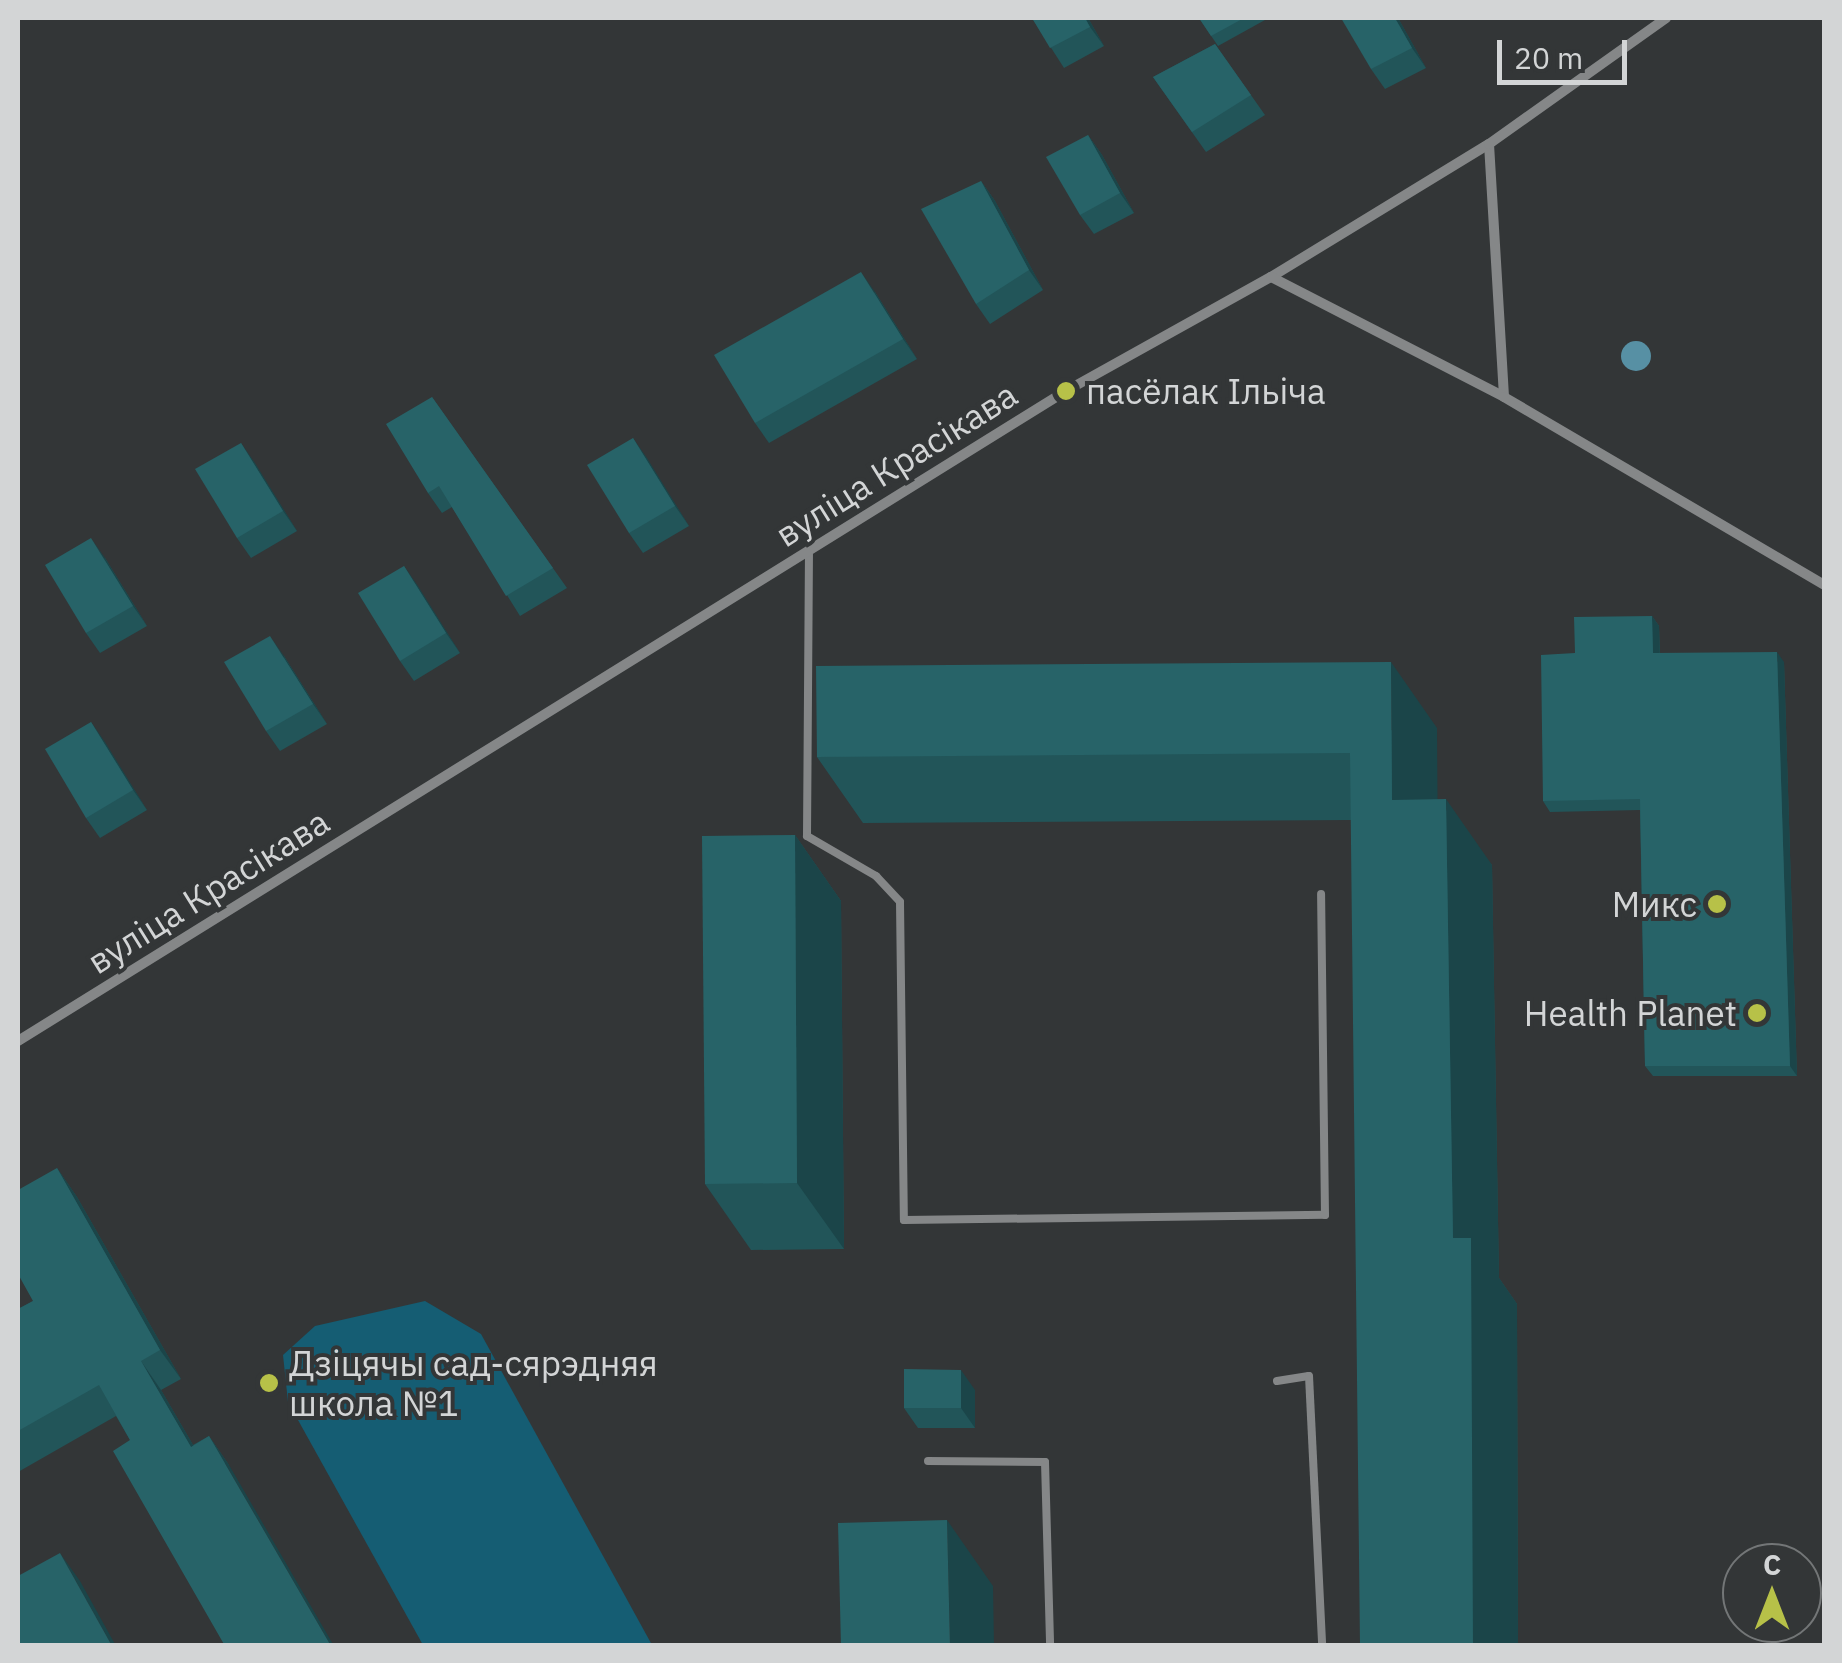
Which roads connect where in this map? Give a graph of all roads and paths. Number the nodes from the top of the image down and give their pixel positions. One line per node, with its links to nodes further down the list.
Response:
1 (1666, 18): 2 (street, вуліца Красікава)
2 (1488, 144): 3 (street, вуліца Красікава); 4 (street)
3 (1271, 277): 4 (street); 5 (street, вуліца Красікава)
4 (1504, 397): 6 (street)
5 (809, 550): 7 (lane); 10 (street, вуліца Красікава)
6 (1824, 585)
7 (808, 691): 8 (lane); 9 (lane)
8 (828, 691)
9 (1322, 894)
10 (18, 1042)
11 (1278, 1382): 14 (lane)
12 (928, 1460): 13 (lane)
13 (1050, 1646)
14 (1322, 1646)

